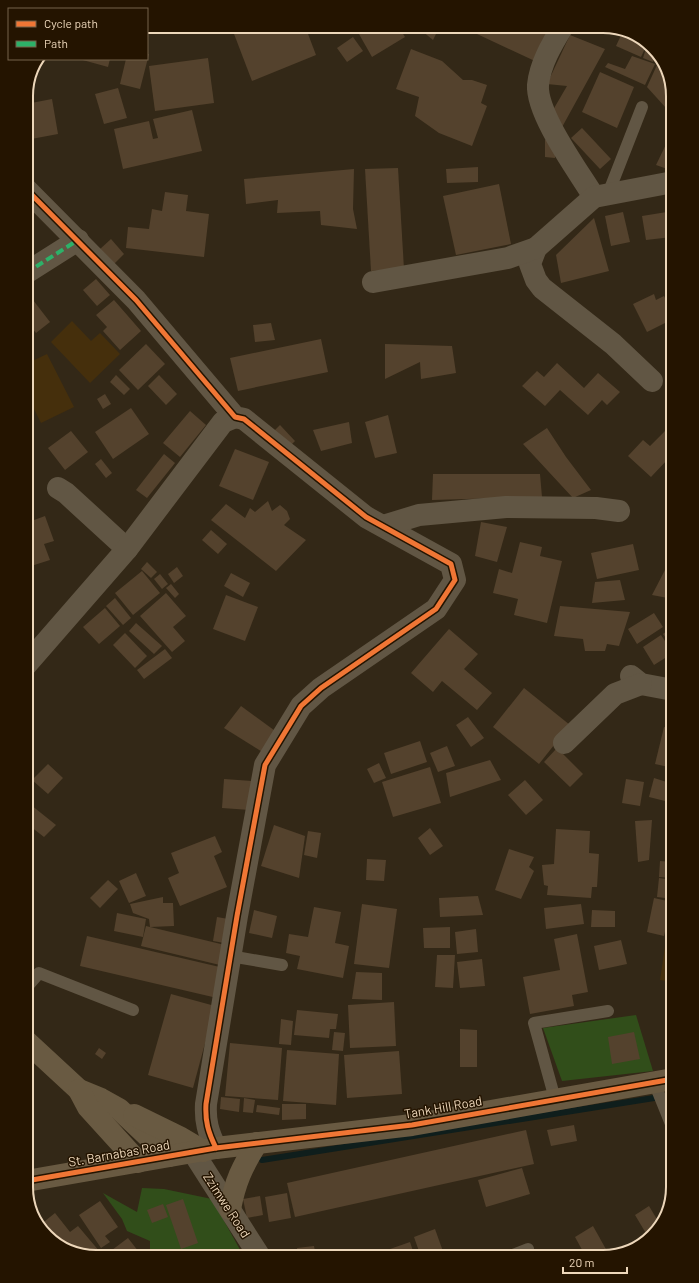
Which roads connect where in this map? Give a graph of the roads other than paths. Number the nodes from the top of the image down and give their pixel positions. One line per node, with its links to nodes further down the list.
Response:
1 (559, 33): 5 (street)
2 (642, 107): 5 (lane)
3 (666, 183): 5 (street)
4 (33, 196): 6 (street)
5 (601, 196): 7 (street)
6 (78, 240): 8 (street); 11 (street)
7 (536, 248): 9 (street); 10 (street)
8 (33, 269)
9 (373, 282)
10 (652, 381)
11 (235, 417): 14 (street, Zzimwe Road); 15 (street)
12 (58, 488): 15 (street)
13 (619, 511): 14 (street)
14 (383, 526): 19 (street, Zzimwe Road)
15 (127, 549): 16 (street)
16 (33, 653)
17 (666, 688): 18 (street)
18 (564, 743)
19 (230, 956): 20 (lane); 31 (street, Zzimwe Road)
20 (282, 965)
21 (33, 980): 22 (lane)
22 (133, 1010)
23 (608, 1011): 28 (lane)
24 (33, 1047): 26 (street)
25 (663, 1080): 27 (lane); 28 (street, Tank Hill Road)
26 (79, 1090): 29 (street); 33 (street)
27 (666, 1095)
28 (555, 1099): 30 (street, Tank Hill Road)
29 (119, 1109): 31 (street); 32 (street)
30 (257, 1143): 31 (street, Tank Hill Road); 35 (street)
31 (204, 1150): 32 (street, St. Barnabas Road); 35 (street, Zzimwe Road)
32 (169, 1156): 33 (street, St. Barnabas Road)
33 (138, 1162): 34 (street, St. Barnabas Road)
34 (33, 1180)
35 (230, 1209): 37 (street, Zzimwe Road)
36 (528, 1248): 38 (lane)
37 (256, 1250)
38 (524, 1250)

